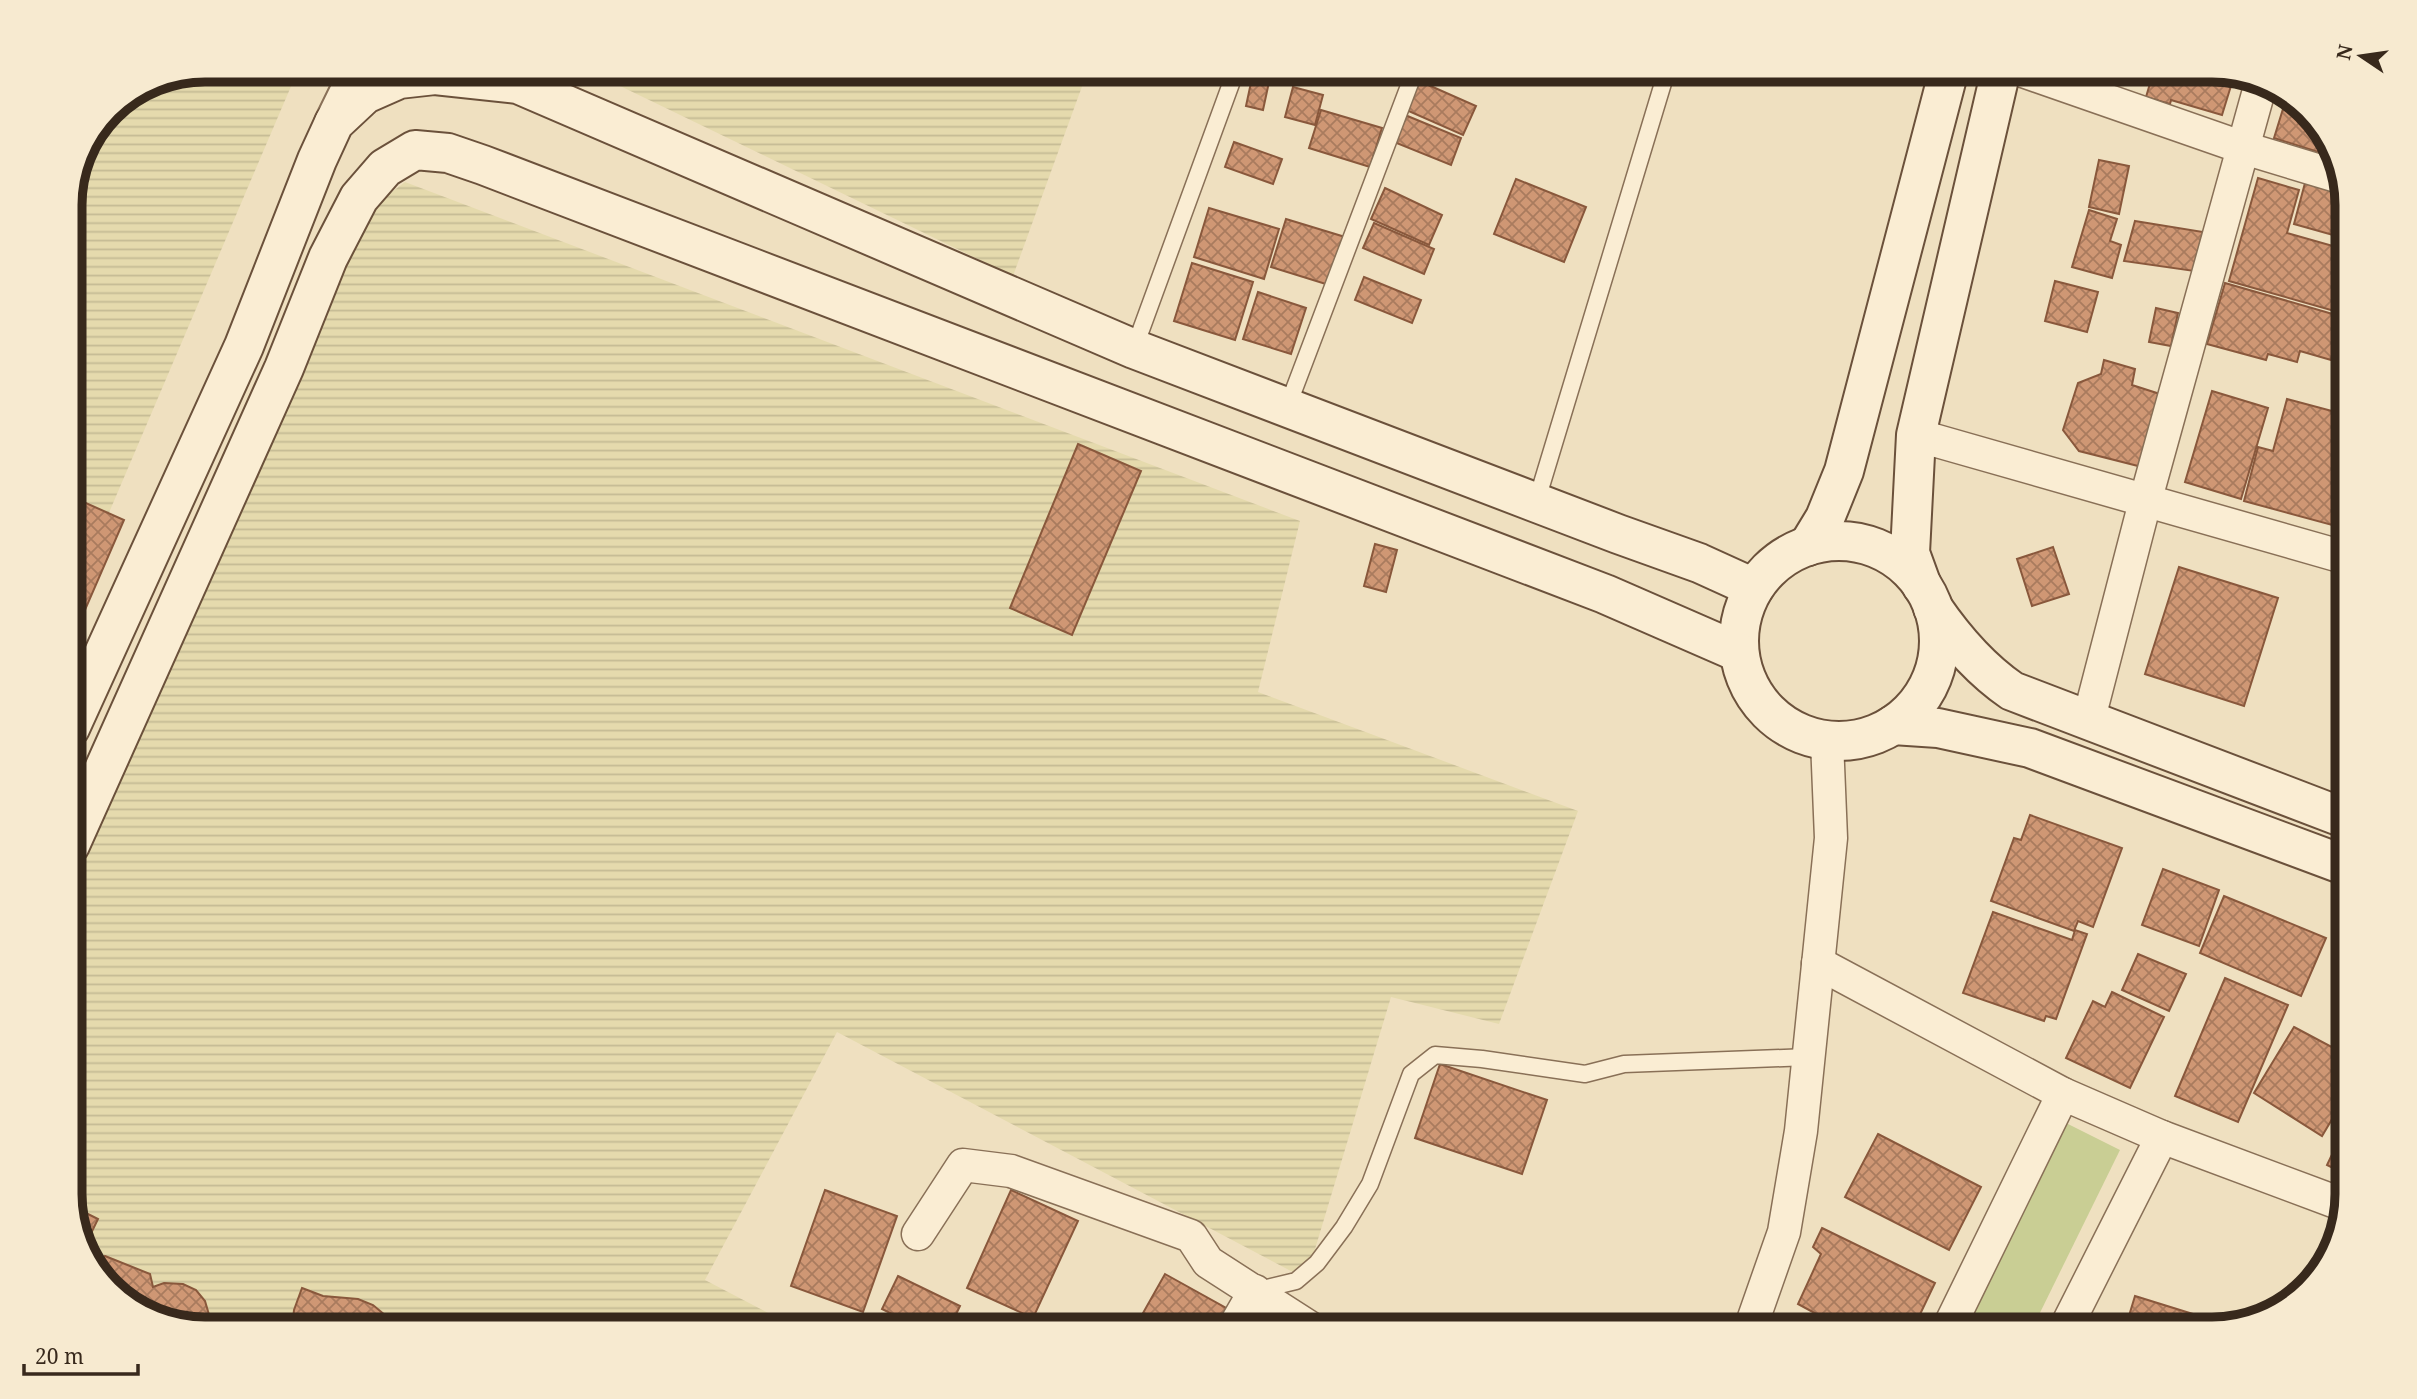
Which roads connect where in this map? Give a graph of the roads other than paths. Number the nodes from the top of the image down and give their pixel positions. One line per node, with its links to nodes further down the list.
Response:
1 (1232, 82): 14 (lane)
2 (1410, 82): 15 (lane)
3 (1663, 82): 18 (lane)
4 (1946, 82): 19 (main road)
5 (1998, 82): 16 (main road)
6 (2055, 82): 12 (street)
7 (354, 83): 11 (main road)
8 (390, 83): 11 (main road)
9 (520, 83): 14 (main road)
10 (2259, 92): 12 (street)
11 (334, 123): 24 (main road)
12 (2244, 148): 13 (street); 17 (street)
13 (2331, 174)
14 (1134, 349): 15 (main road)
15 (1287, 408): 18 (main road)
16 (1916, 435): 17 (street); 22 (main road)
17 (2145, 502): 20 (street); 25 (street)
18 (1536, 503): 21 (main road)
19 (1808, 546): 21 (main road); 22 (main road)
20 (2334, 554)
21 (1754, 587): 23 (main road)
22 (1927, 597): 25 (main road); 26 (main road)
23 (1738, 652): 27 (main road); 29 (main road)
24 (83, 700)
25 (2088, 722): 28 (main road)
26 (1893, 725): 27 (main road); 30 (main road)
27 (1827, 741): 31 (street)
28 (2335, 814)
29 (83, 816)
30 (2335, 861)
31 (1818, 964): 32 (street); 33 (street)
32 (1808, 1057): 37 (lane); 40 (street)
33 (2063, 1094): 34 (street); 41 (street)
34 (2162, 1137): 35 (street); 42 (street)
35 (2334, 1201)
36 (918, 1234): 37 (street)
37 (1255, 1291): 38 (street); 39 (street)
38 (1240, 1317)
39 (1294, 1317)
40 (1754, 1317)
41 (1954, 1317)
42 (2071, 1317)

